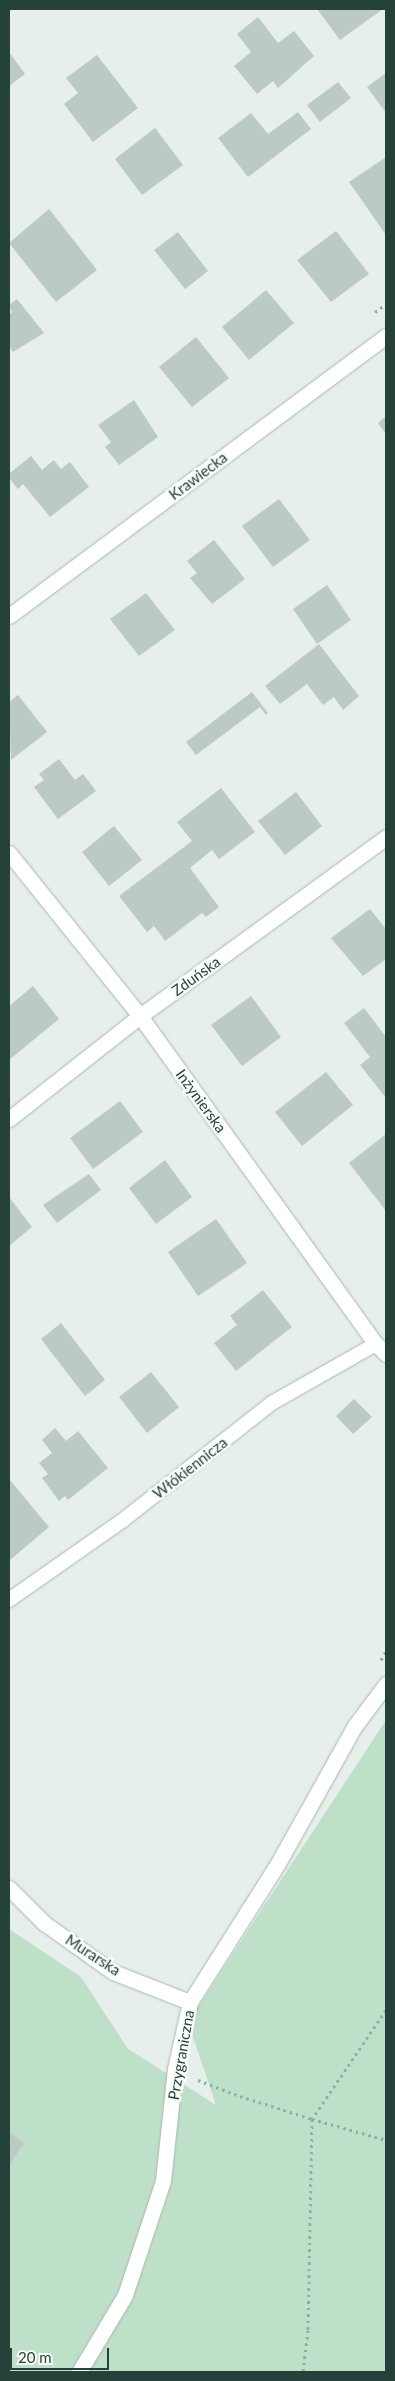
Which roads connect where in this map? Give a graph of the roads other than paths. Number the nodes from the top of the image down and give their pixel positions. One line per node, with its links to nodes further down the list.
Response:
1 (386, 336): 2 (street, Krawiecka)
2 (9, 616)
3 (386, 837): 5 (street, Zduńska)
4 (9, 853): 5 (street, Inżynierska)
5 (140, 1016): 6 (street, Zduńska); 7 (street, Inżynierska)
6 (9, 1119)
7 (381, 1349): 8 (lane, Włókiennicza)
8 (9, 1600)
9 (386, 1684): 11 (street, Przygraniczna)
10 (9, 1888): 11 (street, Murarska)
11 (190, 2002): 12 (street, Przygraniczna)
12 (79, 2372)

